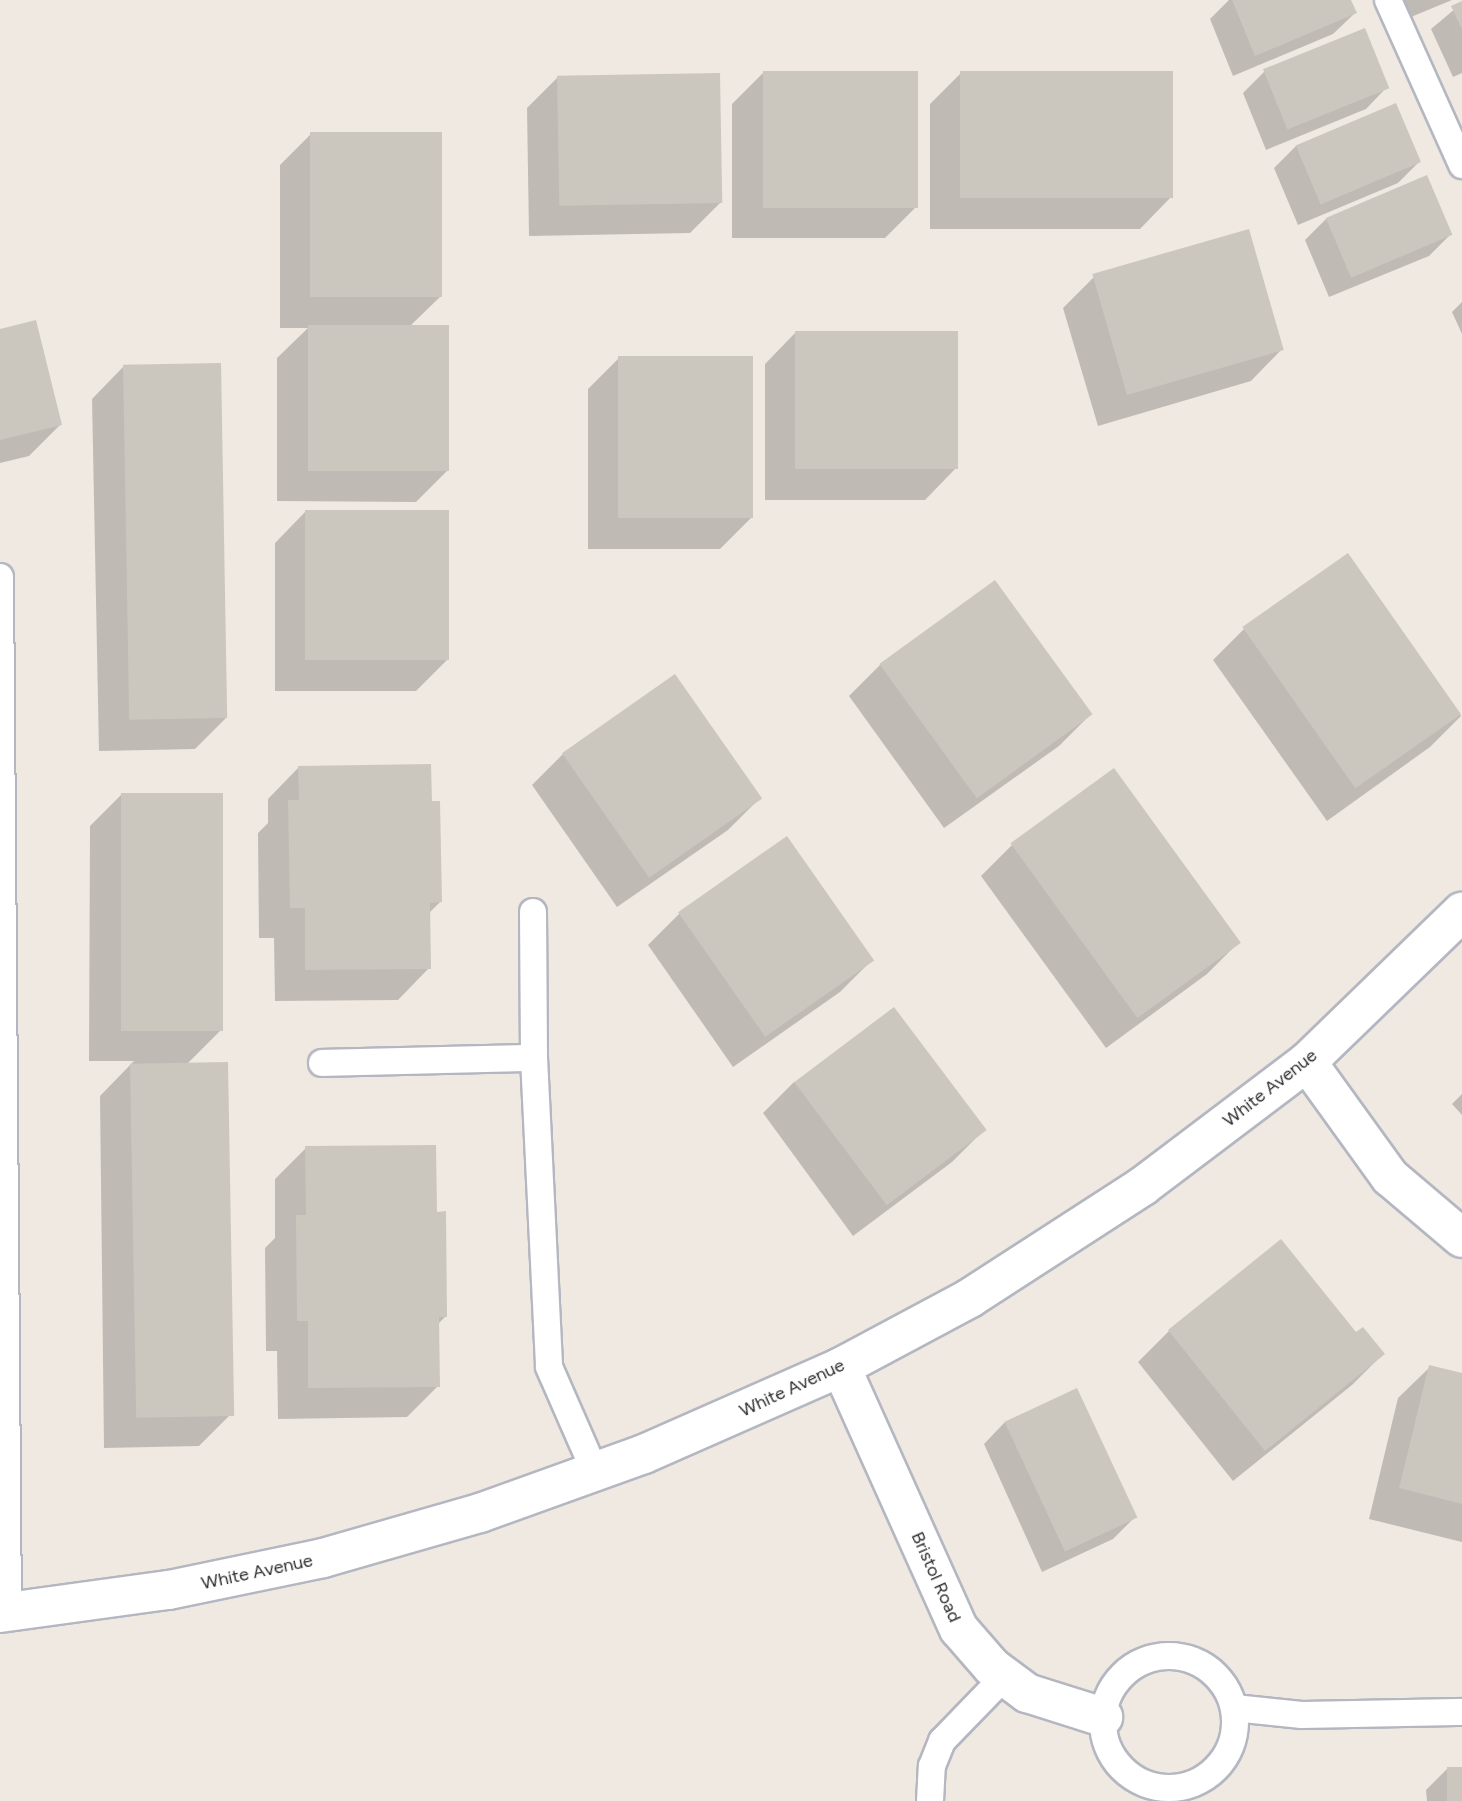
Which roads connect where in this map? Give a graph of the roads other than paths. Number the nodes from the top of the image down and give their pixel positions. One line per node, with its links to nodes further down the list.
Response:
1 (1388, 0): 2 (lane)
2 (1462, 165)
3 (1, 577): 10 (lane)
4 (533, 912): 6 (lane)
5 (1462, 912): 7 (street, White Avenue)
6 (534, 1058): 8 (lane); 12 (lane)
7 (1307, 1062): 9 (street); 11 (street, White Avenue)
8 (322, 1063)
9 (1462, 1238)
10 (3, 1247): 13 (lane)
11 (841, 1367): 12 (street, White Avenue); 14 (street, Bristol Road)
12 (595, 1472): 13 (street, White Avenue)
13 (4, 1612)
14 (1005, 1676): 17 (street, Bristol Road); 19 (lane)
15 (1234, 1708): 16 (lane); 17 (lane); 18 (lane)
16 (1462, 1712)
17 (1103, 1717): 18 (lane)
18 (1174, 1795)
19 (930, 1801)

